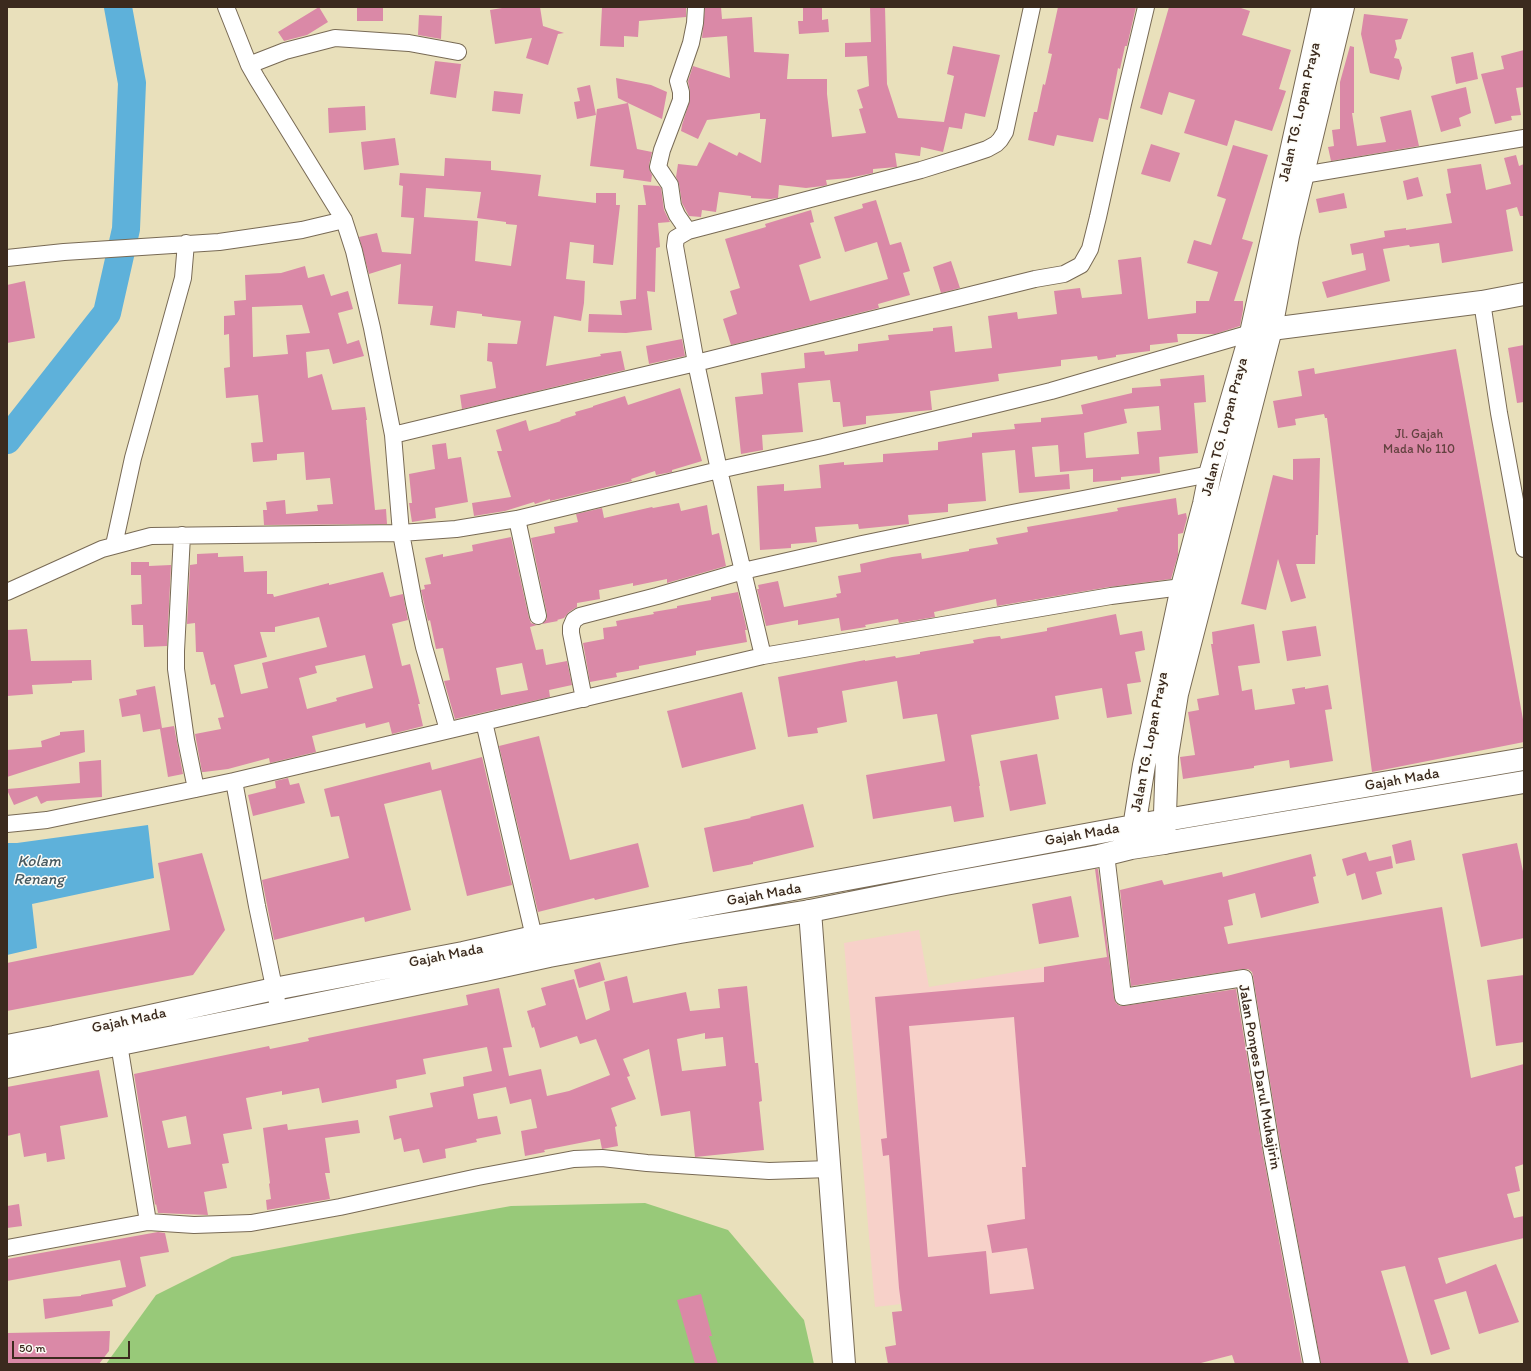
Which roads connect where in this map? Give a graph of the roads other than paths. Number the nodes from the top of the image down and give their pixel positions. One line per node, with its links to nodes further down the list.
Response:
1 (226, 7): 8 (street)
2 (696, 7): 12 (street)
3 (1032, 7): 12 (street)
4 (1146, 7): 18 (street)
5 (1323, 7): 17 (main road, Jalan TG. Lopan Praya)
6 (1343, 7): 10 (main road, Jalan TG. Lopan Praya)
7 (458, 52): 8 (street)
8 (249, 65): 11 (street)
9 (1524, 138): 10 (street)
10 (1303, 175): 17 (main road, Jalan TG. Lopan Praya)
11 (344, 220): 13 (street); 19 (street)
12 (688, 231): 18 (street)
13 (186, 243): 14 (street); 26 (street)
14 (7, 258)
15 (1524, 294): 16 (main road)
16 (1482, 302): 17 (main road); 22 (street)
17 (1261, 331): 20 (street); 21 (main road, Jalan TG. Lopan Praya); 40 (main road, Jalan TG. Lopan Praya)
18 (696, 364): 19 (street); 20 (street)
19 (393, 435): 24 (street)
20 (719, 470): 23 (street); 28 (street)
21 (1210, 474): 28 (street); 29 (main road, Jalan TG. Lopan Praya)
22 (1520, 499): 27 (street)
23 (517, 519): 24 (street); 31 (street)
24 (401, 533): 25 (street); 35 (street)
25 (182, 536): 26 (street); 39 (street)
26 (114, 545): 30 (street)
27 (1524, 549)
28 (743, 571): 32 (street); 33 (street)
29 (1182, 587): 32 (street); 42 (main road, Jalan TG. Lopan Praya)
30 (7, 592)
31 (538, 616)
32 (763, 656): 33 (street)
33 (584, 699): 34 (street)
34 (484, 722): 35 (street); 47 (street)
35 (448, 730): 37 (street)
36 (1524, 759): 40 (main road, Gajah Mada)
37 (234, 781): 39 (street); 48 (street)
38 (1524, 782): 43 (main road, Gajah Mada)
39 (196, 789): 41 (street)
40 (1166, 820): 42 (main road, Gajah Mada); 43 (main road, Jalan TG. Lopan Praya)
41 (7, 824)
42 (1134, 826): 44 (main road, Jalan TG. Lopan Praya); 47 (main road, Gajah Mada)
43 (1164, 843): 44 (main road, Gajah Mada)
44 (1131, 848): 45 (main road, Gajah Mada)
45 (1106, 854): 46 (main road, Gajah Mada); 57 (street, Jalan Ponpes Darul Muhajirin)
46 (810, 911): 49 (main road, Gajah Mada); 53 (main road)
47 (534, 937): 48 (main road, Gajah Mada)
48 (274, 989): 49 (street); 51 (main road, Gajah Mada)
49 (279, 1011): 50 (main road, Gajah Mada)
50 (119, 1044): 52 (main road, Gajah Mada); 54 (street)
51 (7, 1046)
52 (7, 1067)
53 (830, 1168): 54 (street); 56 (main road)
54 (148, 1222): 55 (street)
55 (7, 1248)
56 (844, 1364)
57 (1312, 1364)

